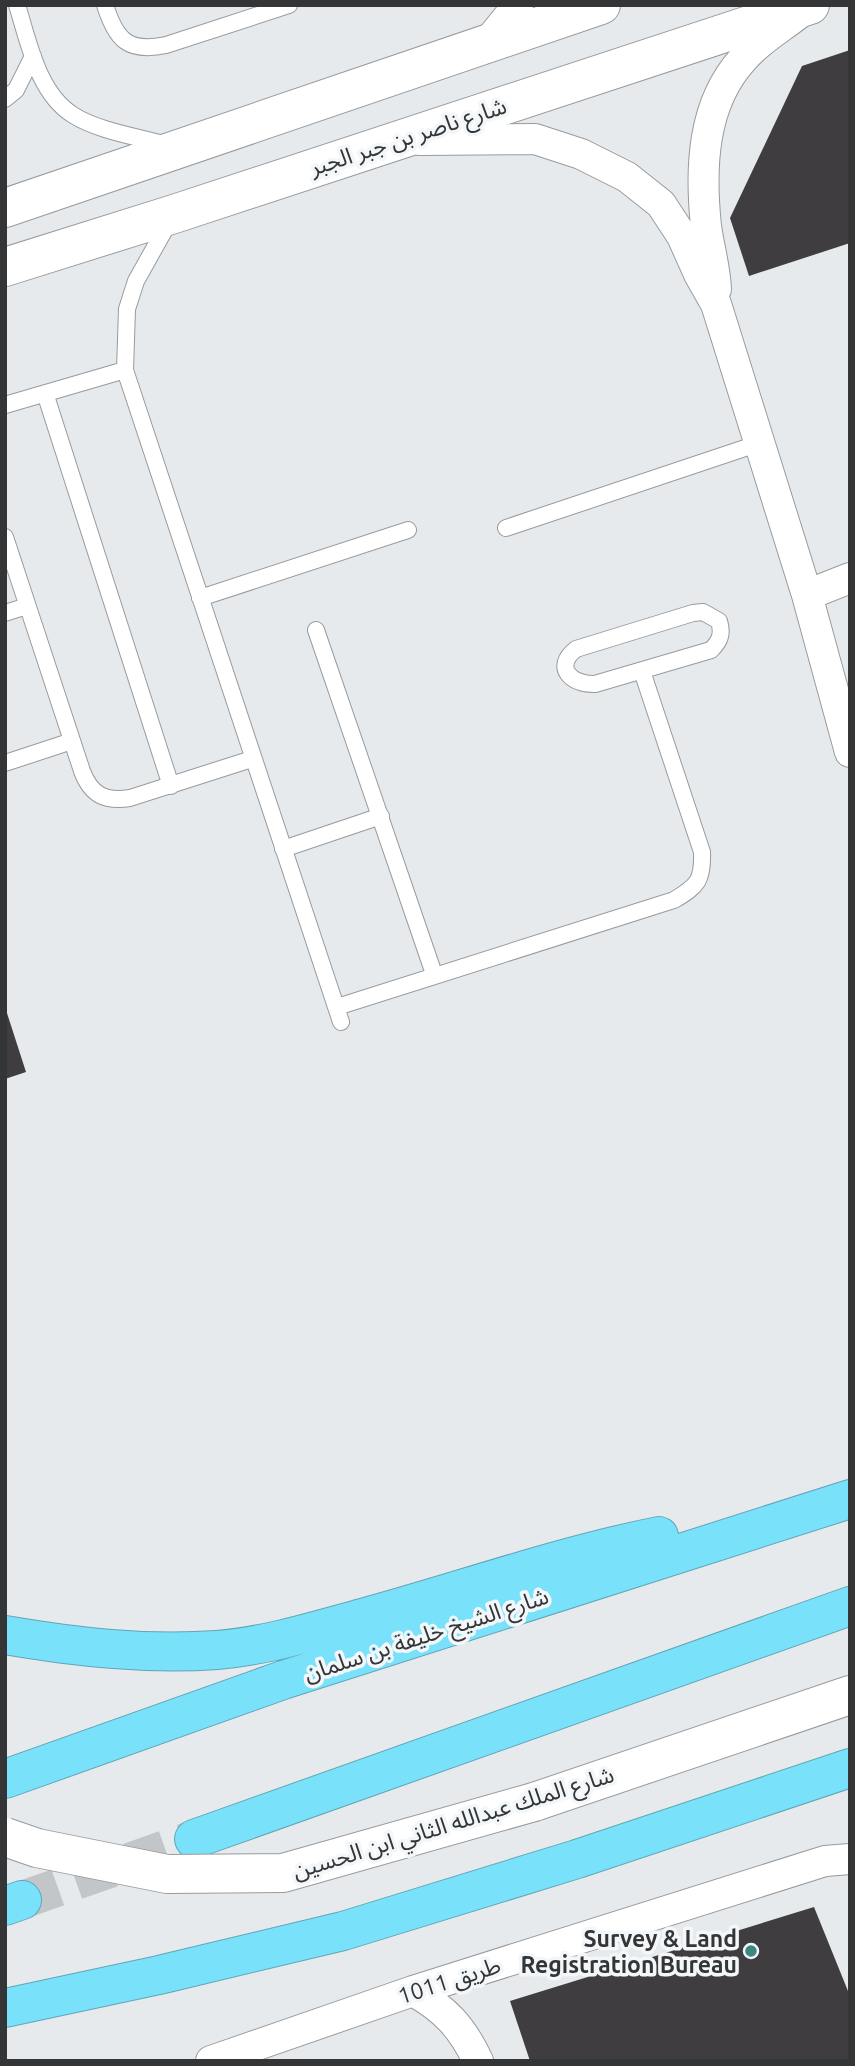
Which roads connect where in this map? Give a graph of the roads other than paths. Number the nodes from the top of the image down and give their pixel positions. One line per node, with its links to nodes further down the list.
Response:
1 (18, 5): 8 (lane)
2 (105, 5): 3 (lane)
3 (289, 5)
4 (519, 5): 7 (street)
5 (601, 5): 7 (main road)
6 (809, 6): 10 (main road, شارع ناصر بن جبر الجبر); 15 (street)
7 (488, 42): 11 (main road)
8 (33, 56): 9 (lane); 11 (lane)
9 (5, 99)
10 (394, 141): 13 (main road, شارع ناصر بن جبر الجبر); 15 (street)
11 (181, 149): 12 (main road)
12 (5, 208)
13 (174, 214): 14 (main road, شارع ناصر بن جبر الجبر); 16 (lane)
14 (5, 267)
15 (716, 304): 19 (street)
16 (125, 370): 17 (lane); 25 (lane)
17 (45, 393): 18 (lane); 34 (lane)
18 (5, 405)
19 (760, 443): 20 (lane); 24 (street)
20 (506, 528)
21 (408, 530): 25 (lane)
22 (5, 537): 26 (lane)
23 (850, 578): 24 (street)
24 (807, 594): 31 (street)
25 (200, 598): 32 (lane)
26 (27, 606): 27 (lane); 30 (lane)
27 (5, 613)
28 (316, 629): 35 (lane)
29 (642, 671): 29 (lane); 37 (lane)
30 (72, 741): 33 (lane); 34 (lane)
31 (850, 752)
32 (252, 759): 34 (lane); 36 (lane)
33 (5, 763)
34 (171, 786)
35 (381, 816): 36 (lane); 37 (lane)
36 (283, 849): 37 (lane)
37 (434, 974)
38 (850, 1499): 39 (highway, شارع الشيخ خليفة بن سلمان)
39 (783, 1520): 41 (highway); 44 (highway, شارع الشيخ خليفة بن سلمان)
40 (850, 1605): 46 (highway)
41 (5, 1635)
42 (850, 1695): 45 (main road, شارع الملك عبدالله الثاني ابن الحسين, bridge)
43 (850, 1768): 49 (highway)
44 (5, 1779)
45 (5, 1837)
46 (194, 1839)
47 (850, 1858): 48 (street, طريق 1011)
48 (413, 1991): 50 (street, طريق 1011); 51 (street)
49 (5, 2008)
50 (211, 2061)
51 (478, 2061)

